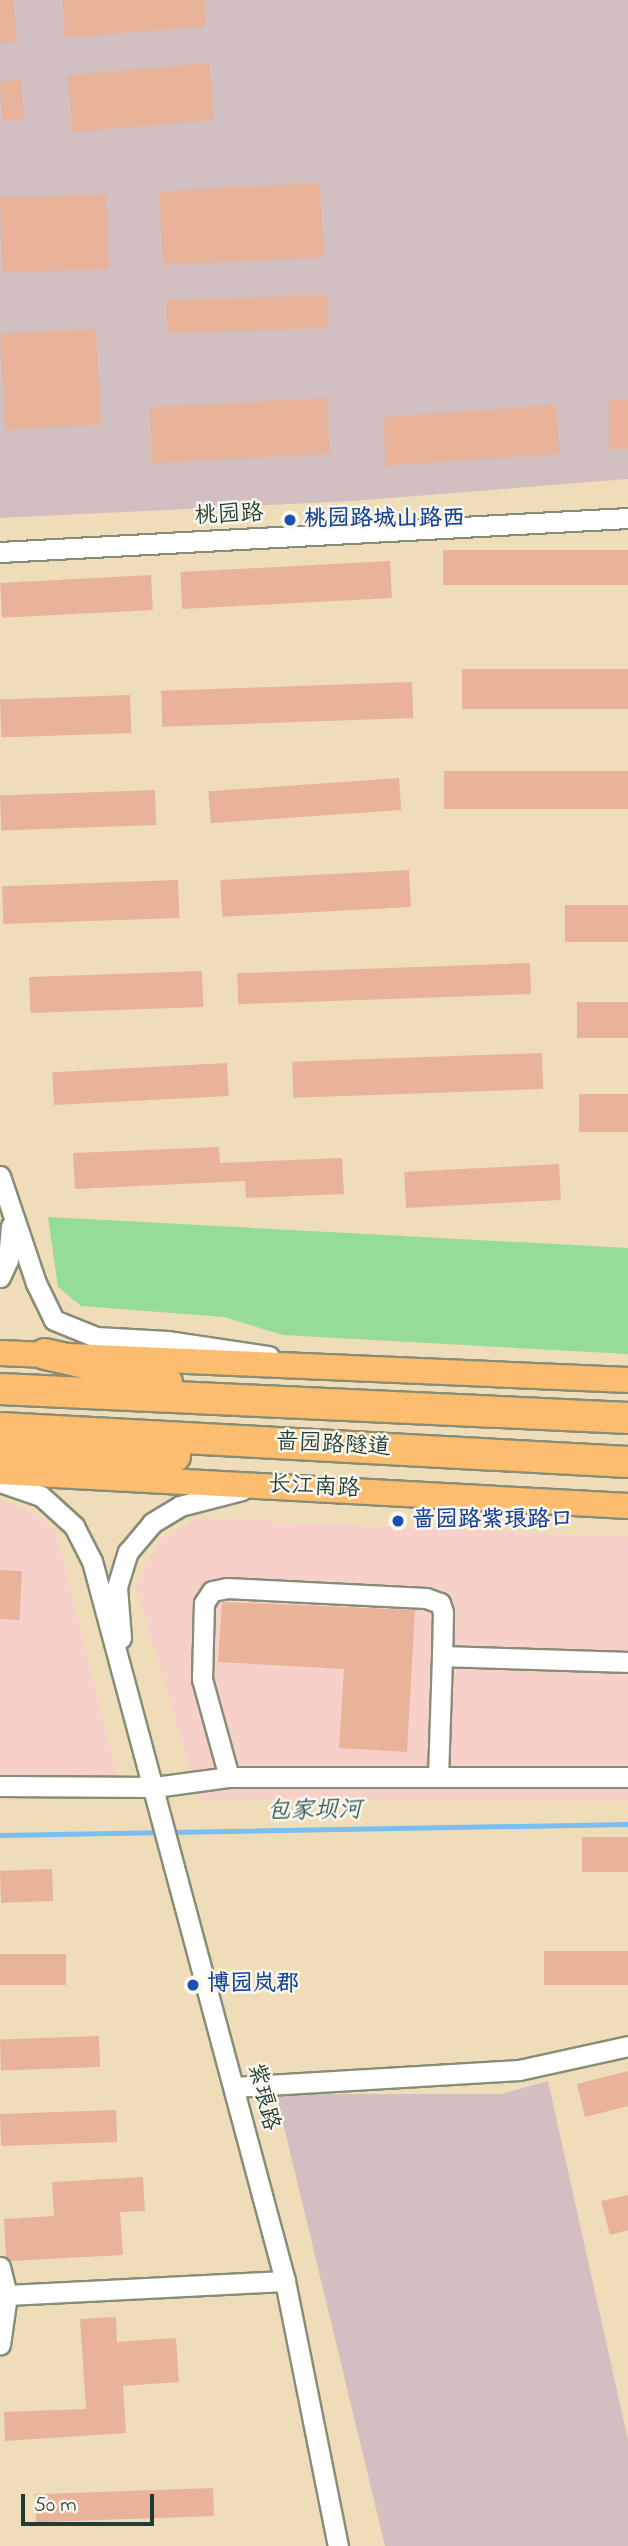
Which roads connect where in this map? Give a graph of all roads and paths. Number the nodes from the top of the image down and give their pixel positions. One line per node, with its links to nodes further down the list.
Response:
1 (628, 518): 2 (street, 桃园路)
2 (0, 552)
3 (0, 1176): 4 (street)
4 (12, 1218): 5 (street); 8 (street)
5 (0, 1277)
6 (0, 1353): 7 (main road)
7 (45, 1354): 8 (main road); 11 (highway)
8 (321, 1366): 9 (main road)
9 (628, 1380)
10 (0, 1389): 11 (highway, 啬园路隧道)
11 (463, 1408): 12 (highway, 啬园路隧道)
12 (628, 1418)
13 (0, 1428): 15 (highway, 啬园路隧道)
14 (0, 1457): 16 (highway)
15 (628, 1462)
16 (628, 1471)
17 (0, 1472): 19 (main road, 长江南路)
18 (0, 1482): 23 (street)
19 (262, 1486): 20 (main road, 长江南路); 23 (street)
20 (628, 1506)
21 (442, 1656): 22 (street); 24 (street); 25 (street)
22 (628, 1662)
23 (122, 1663): 28 (street, 紫琅路)
24 (229, 1777): 25 (street); 28 (street)
25 (438, 1777): 26 (street)
26 (628, 1777)
27 (0, 1786): 28 (street)
28 (155, 1787): 30 (street, 紫琅路)
29 (628, 2046): 30 (street)
30 (234, 2087): 32 (street, 紫琅路)
31 (0, 2267): 33 (street)
32 (285, 2281): 33 (street); 35 (street, 紫琅路)
33 (7, 2295): 34 (street)
34 (0, 2345)
35 (338, 2546)

